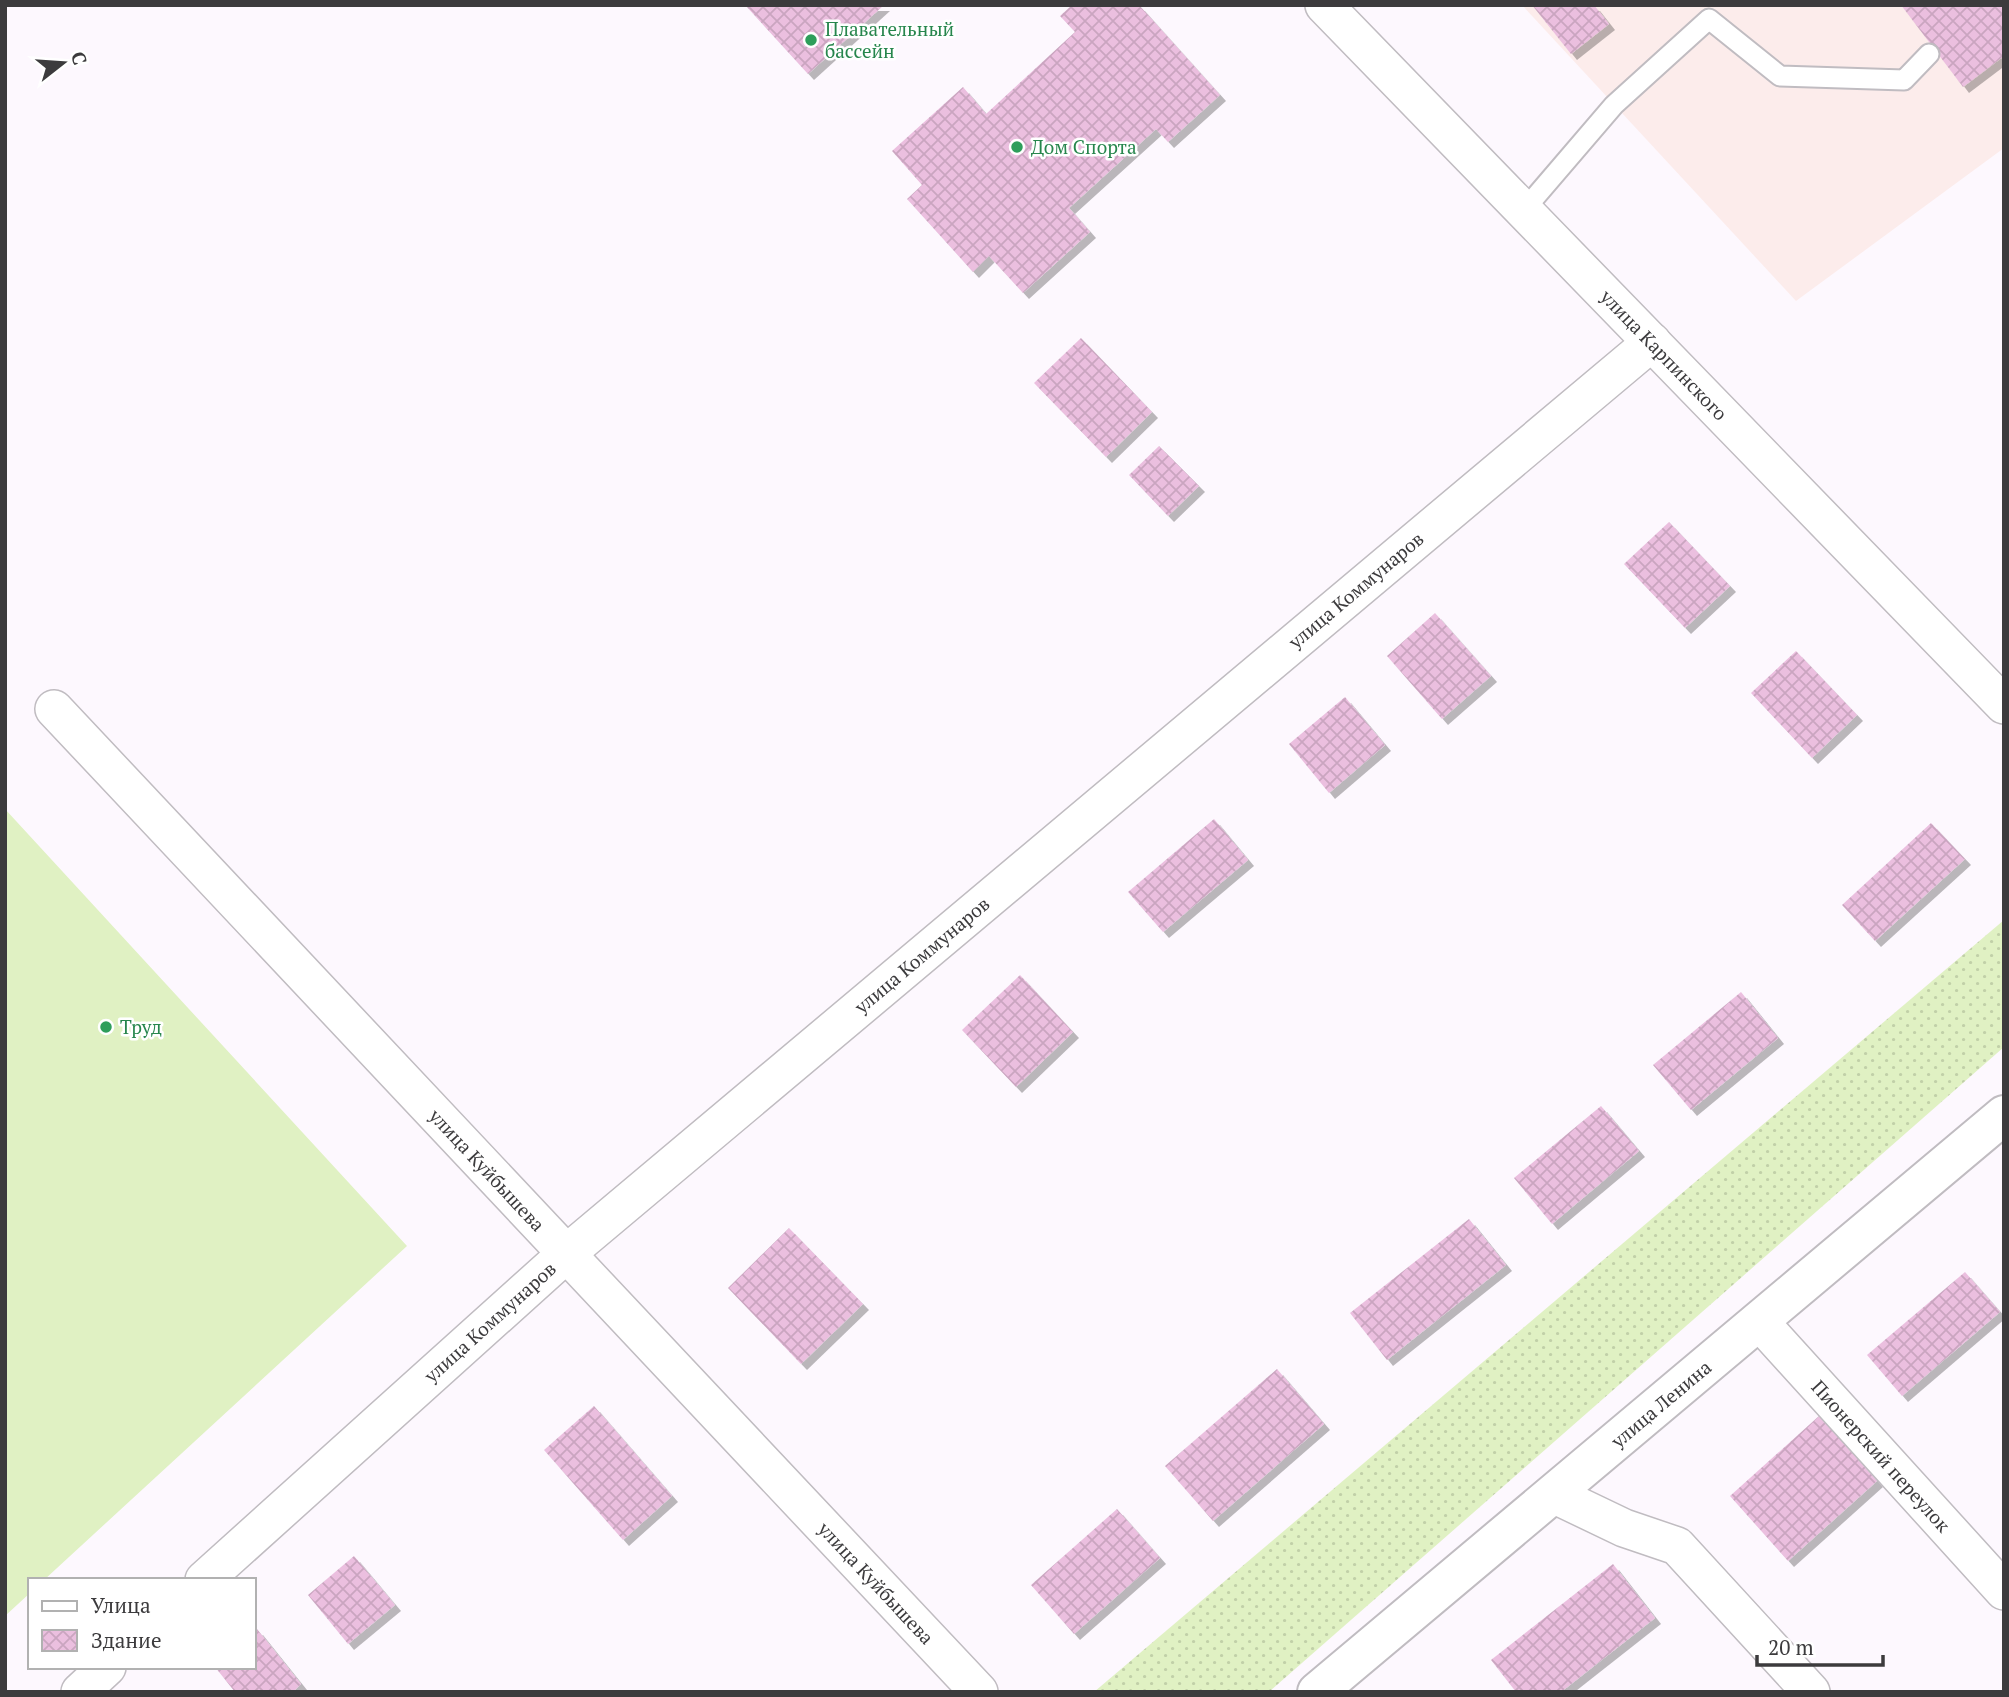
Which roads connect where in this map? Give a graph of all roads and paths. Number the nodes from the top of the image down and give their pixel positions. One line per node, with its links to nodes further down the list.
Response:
1 (1324, 5): 4 (street, улица Карпинского)
2 (1713, 12): 3 (lane); 4 (lane)
3 (1929, 54)
4 (1524, 210): 5 (street, улица Карпинского)
5 (1651, 342): 6 (street, улица Карпинского); 9 (street, улица Коммунаров)
6 (2004, 705)
7 (54, 709): 9 (street, улица Куйбышева)
8 (2004, 1115): 10 (street, улица Ленина)
9 (565, 1254): 12 (street, улица Коммунаров); 16 (street, улица Куйбышева)
10 (1759, 1321): 11 (street, улица Ленина); 13 (street, Пионерский переулок)
11 (1553, 1494): 17 (street, улица Ленина); 18 (street)
12 (206, 1578)
13 (2004, 1591)
14 (105, 1669): 15 (street)
15 (80, 1692)
16 (979, 1692)
17 (1317, 1692)
18 (1811, 1692)

